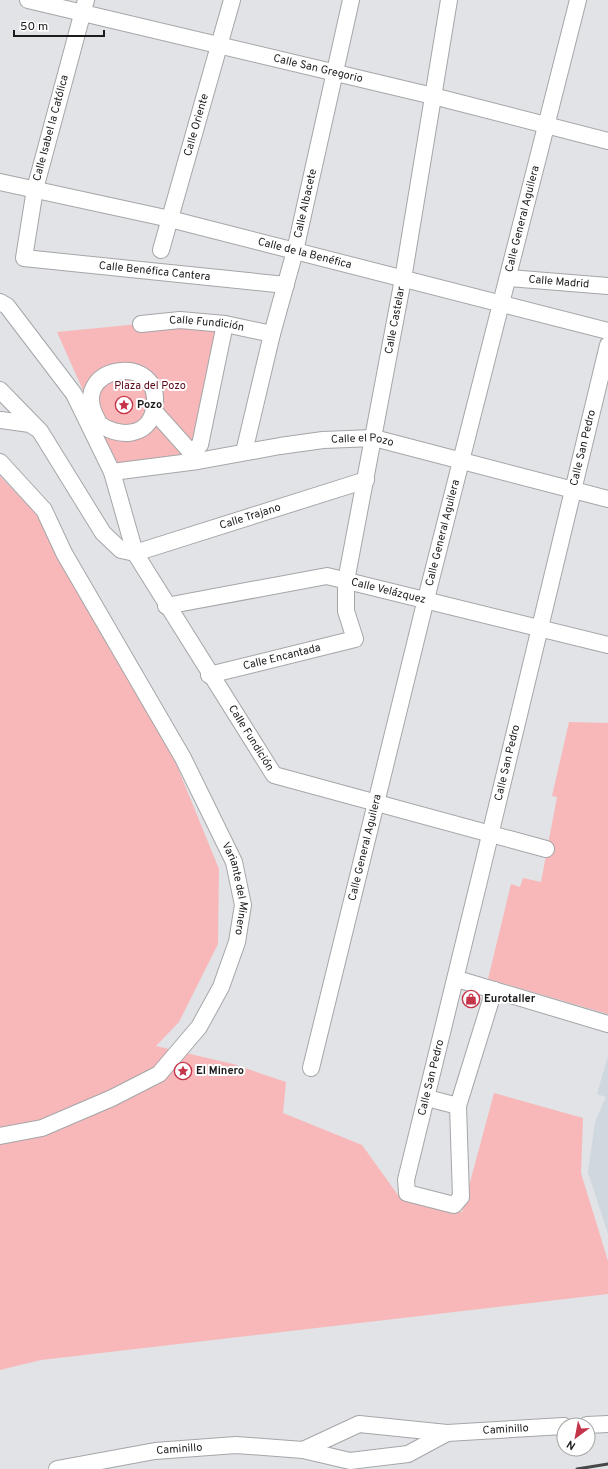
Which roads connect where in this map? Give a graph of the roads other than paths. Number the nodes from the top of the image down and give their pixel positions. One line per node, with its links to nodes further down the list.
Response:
1 (28, 0): 6 (street, Calle San Gregorio)
2 (232, 0): 7 (street, Calle Oriente)
3 (351, 0): 8 (street, Calle Albacete)
4 (449, 0): 9 (street, Calle Castelar)
5 (578, 0): 10 (street, Calle General Aguilera)
6 (84, 7): 7 (street, Calle San Gregorio); 13 (street, Calle Isabel la Católica)
7 (220, 45): 8 (street, Calle San Gregorio); 14 (street, Calle Oriente)
8 (334, 73): 9 (street, Calle San Gregorio); 16 (street, Calle Albacete)
9 (434, 96): 10 (street, Calle San Gregorio); 19 (street, Calle Castelar)
10 (547, 126): 11 (street, Calle San Gregorio); 18 (street, Calle General Aguilera)
11 (608, 141)
12 (0, 182): 13 (street, Calle de la Benéfica)
13 (35, 189): 14 (street, Calle de la Benéfica); 17 (street, Calle Isabel la Católica)
14 (170, 219): 15 (street, Calle Oriente); 16 (street, Calle de la Benéfica)
15 (161, 250)
16 (295, 251): 19 (street, Calle de la Benéfica); 20 (street, Calle Albacete)
17 (24, 258): 20 (street, Calle Benéfica Cantera)
18 (509, 278): 21 (street, Calle Madrid); 23 (street, Calle General Aguilera)
19 (403, 279): 23 (street, Calle de la Benéfica); 34 (street, Calle Castelar)
20 (286, 285): 27 (street, Calle Albacete)
21 (608, 286)
22 (0, 301): 31 (street, Calle Fundición)
23 (502, 305): 26 (street, Calle de la Benéfica); 38 (street, Calle General Aguilera)
24 (141, 324): 25 (street, Calle Fundición)
25 (225, 324): 27 (street, Calle Fundición); 36 (street)
26 (608, 331)
27 (272, 334): 35 (street, Calle Albacete)
28 (608, 345): 41 (street, Calle San Pedro)
29 (0, 390): 32 (street); 33 (street)
30 (154, 411): 31 (street); 31 (street); 36 (street)
31 (91, 418): 39 (street, Calle Fundición)
32 (0, 421): 33 (street)
33 (40, 431): 43 (street)
34 (374, 438): 35 (street, Calle el Pozo); 38 (street, Calle el Pozo); 40 (street, Calle Castelar)
35 (244, 452): 36 (street, Calle el Pozo)
36 (194, 456): 39 (street, Calle el Pozo)
37 (1, 460): 60 (street, Variante del Minero)
38 (461, 460): 41 (street, Calle el Pozo); 45 (street, Calle General Aguilera)
39 (112, 472): 43 (street, Calle Fundición)
40 (366, 480): 43 (street, Calle Trajano); 44 (street, Calle Castelar)
41 (572, 490): 42 (street, Calle el Pozo); 47 (street, Calle San Pedro)
42 (608, 500)
43 (134, 553): 46 (street, Calle Fundición)
44 (346, 581): 45 (street, Calle Velázquez); 46 (street, Calle Velázquez); 48 (street, Calle Castelar)
45 (426, 599): 47 (street, Calle Velázquez); 51 (street, Calle General Aguilera)
46 (166, 606): 50 (street, Calle Fundición)
47 (539, 627): 49 (street, Calle Velázquez); 52 (street, Calle San Pedro)
48 (355, 639): 50 (street, Calle Encantada)
49 (608, 645)
50 (209, 675): 51 (street, Calle Fundición)
51 (377, 803): 52 (street, Calle Fundición); 57 (street, Calle General Aguilera)
52 (491, 835): 53 (street, Calle Fundición); 54 (street, Calle San Pedro)
53 (546, 849)
54 (457, 979): 55 (street); 58 (street, Calle San Pedro)
55 (494, 990): 56 (street); 59 (street)
56 (608, 1024)
57 (311, 1068)
58 (427, 1098): 59 (street); 59 (street, Calle San Pedro)
59 (458, 1106)
60 (0, 1136)
61 (608, 1424): 62 (street)
62 (596, 1425)
63 (556, 1426): 64 (street, Caminillo)
64 (447, 1433): 65 (street, Caminillo); 65 (street, Caminillo)
65 (303, 1450): 66 (street, Caminillo)
66 (57, 1469)

